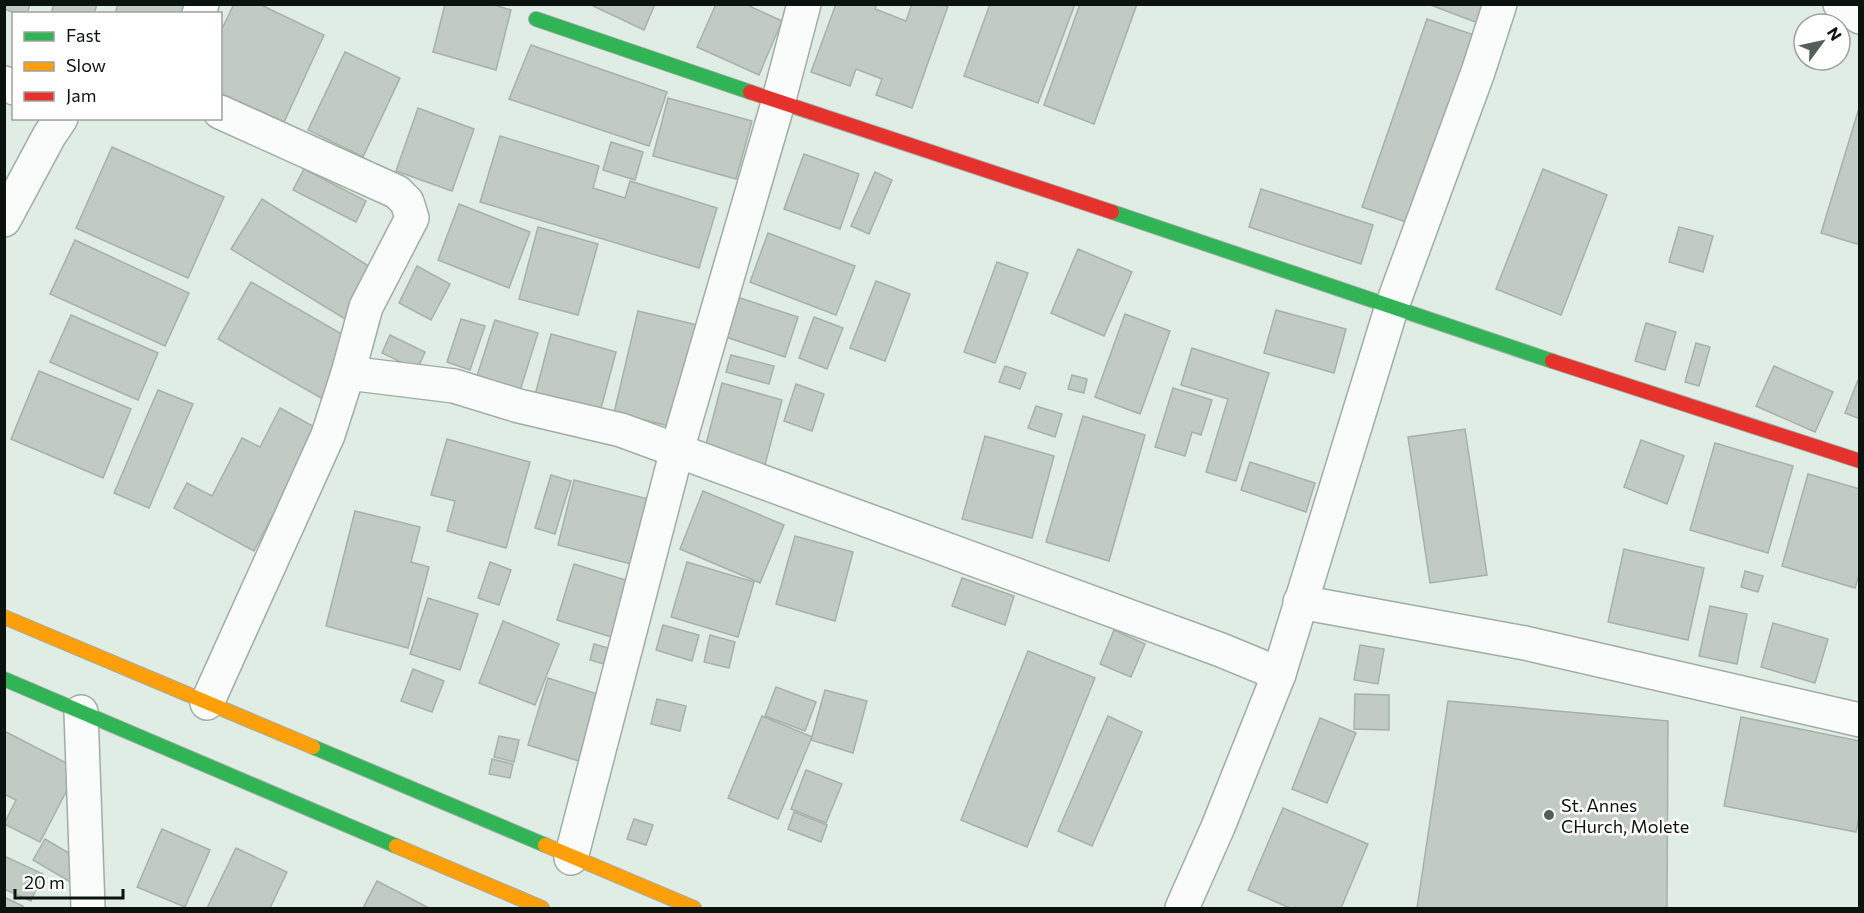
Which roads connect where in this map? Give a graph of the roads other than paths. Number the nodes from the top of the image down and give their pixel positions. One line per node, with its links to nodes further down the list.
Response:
1 (804, 4): 6 (street)
2 (1500, 4): 10 (street)
3 (1840, 4): 4 (street)
4 (1860, 17)
5 (536, 19): 6 (main road)
6 (778, 103): 10 (main road); 12 (street)
7 (222, 113): 11 (street)
8 (60, 120): 9 (street)
9 (4, 220)
10 (1392, 306): 13 (main road); 14 (street)
11 (348, 373): 12 (street); 18 (street)
12 (677, 450): 16 (street); 21 (street)
13 (1860, 461)
14 (1300, 602): 16 (street); 20 (street)
15 (4, 617): 18 (main road)
16 (1279, 674): 25 (street)
17 (4, 679): 19 (main road)
18 (207, 703): 21 (main road)
19 (81, 712): 22 (street); 23 (main road)
20 (1860, 720)
21 (571, 858): 24 (main road)
22 (88, 909)
23 (542, 909)
24 (694, 909)
25 (1182, 909)

